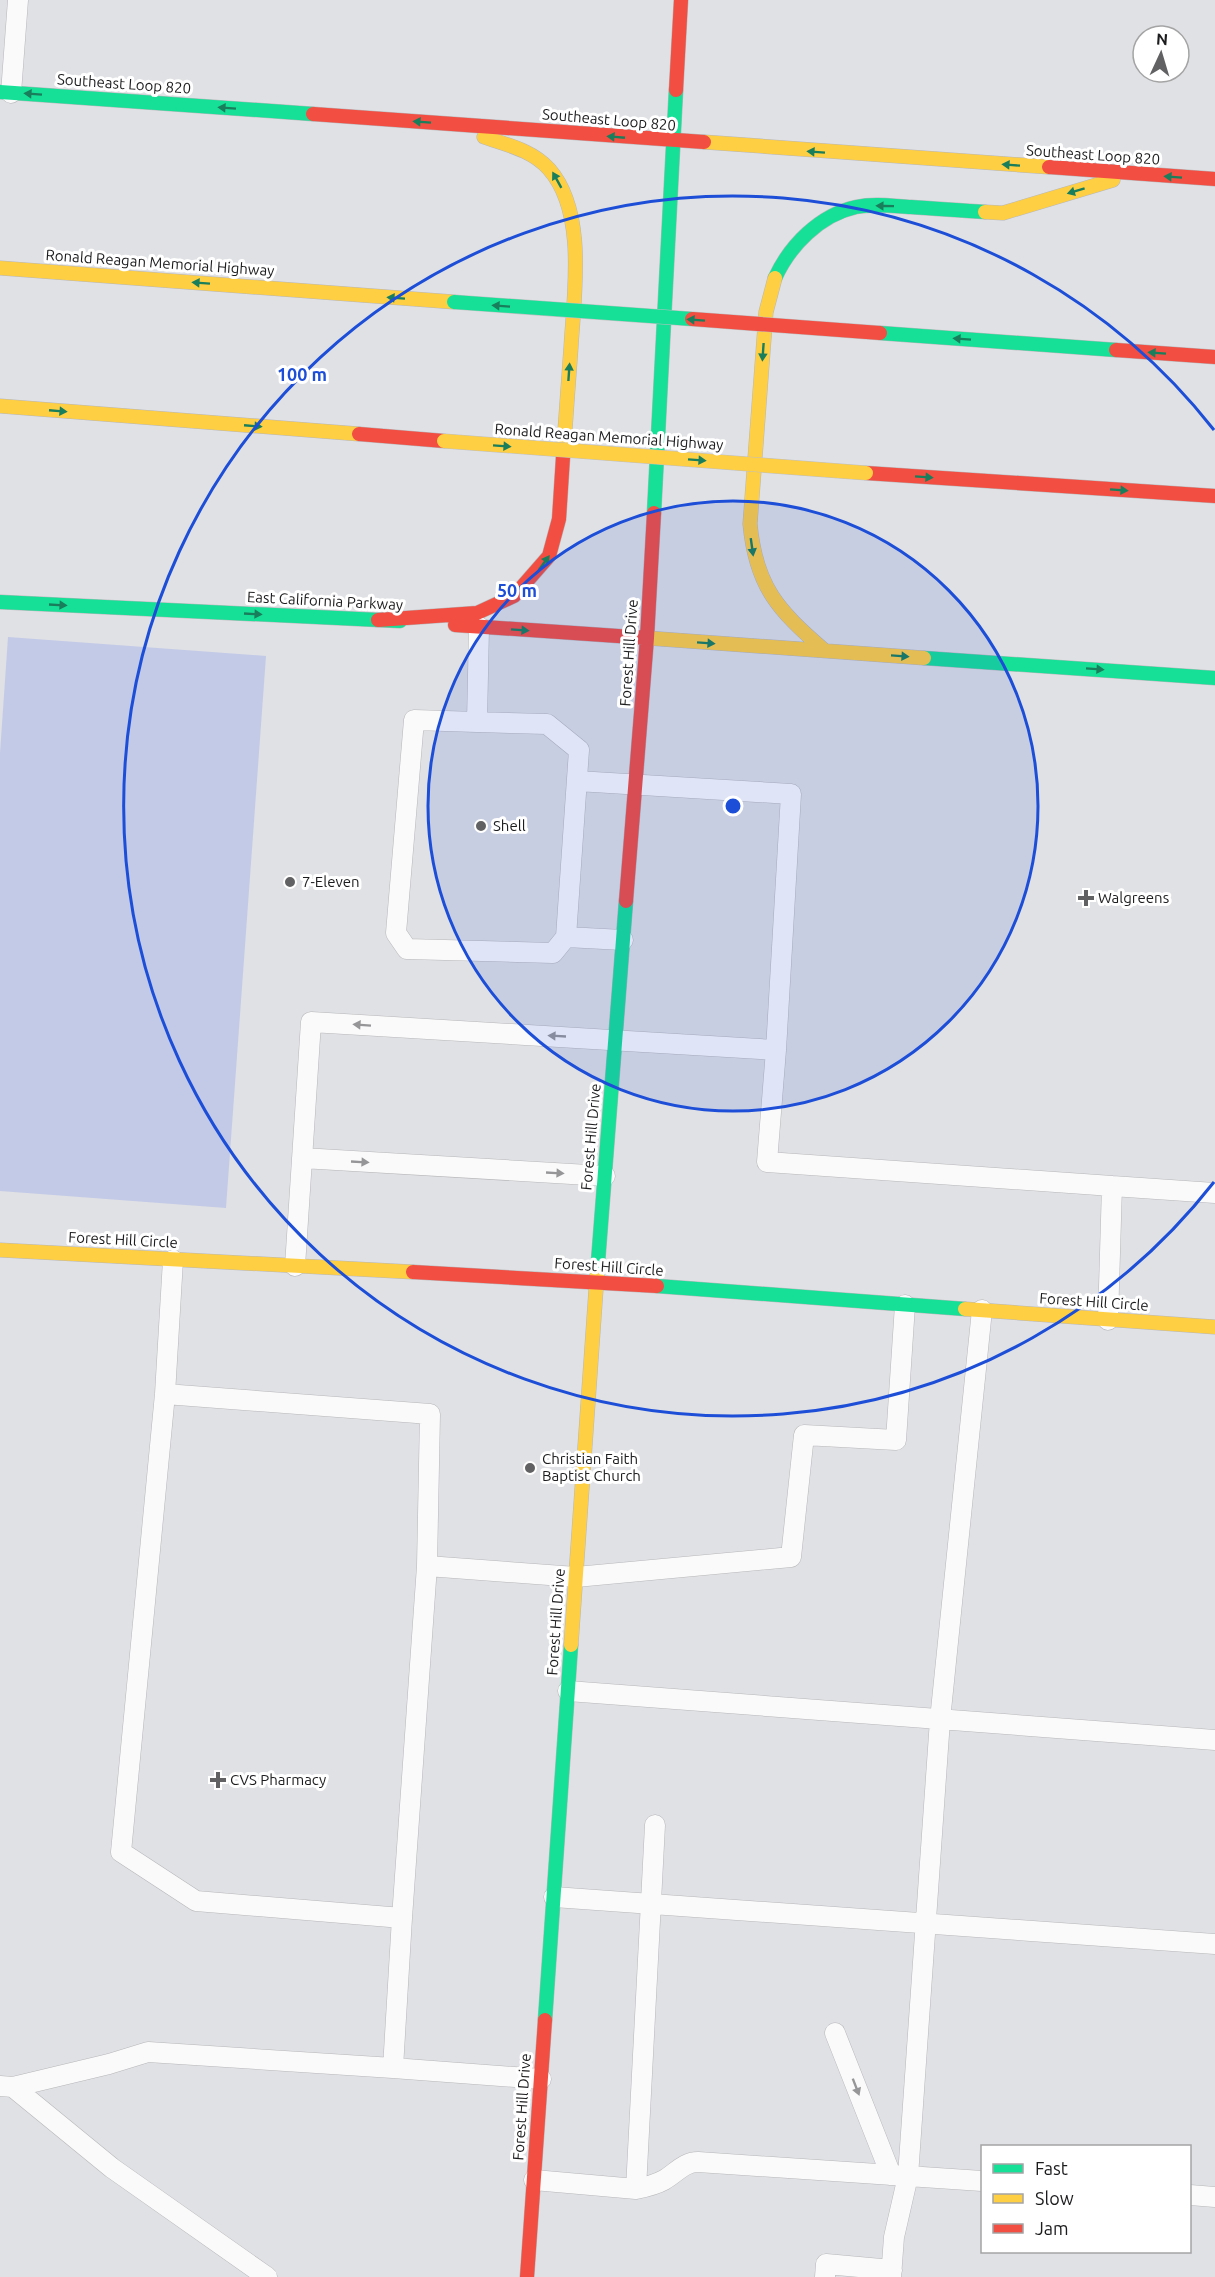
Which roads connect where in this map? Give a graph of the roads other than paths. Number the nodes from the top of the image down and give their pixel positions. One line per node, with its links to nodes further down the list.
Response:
1 (18, 0): 3 (lane)
2 (681, 0): 5 (main road, Forest Hill Drive)
3 (5, 92): 4 (main road, Southeast Loop 820, one-way to 3)
4 (444, 123): 5 (main road, Southeast Loop 820, one-way to 4); 13 (main road, one-way to 4)
5 (675, 142): 6 (main road, Southeast Loop 820, one-way to 5); 15 (main road, Forest Hill Drive)
6 (1132, 174): 7 (main road, Southeast Loop 820, one-way to 6); 16 (main road, one-way to 16)
7 (1215, 179)
8 (0, 268): 9 (main road, Ronald Reagan Memorial Highway, one-way to 8, bridge)
9 (1215, 357)
10 (0, 406): 11 (main road, Ronald Reagan Memorial Highway, one-way to 11, bridge)
11 (1215, 496)
12 (0, 602): 13 (main road, East California Parkway, one-way to 13)
13 (378, 620): 14 (main road, East California Parkway)
14 (479, 627): 15 (main road, East California Parkway, one-way to 15); 18 (lane)
15 (647, 639): 16 (main road, East California Parkway, one-way to 16); 20 (main road, Forest Hill Drive)
16 (824, 650): 17 (main road, East California Parkway, one-way to 17)
17 (1215, 678)
18 (477, 722): 19 (lane); 21 (lane)
19 (577, 781): 20 (lane); 21 (lane)
20 (636, 786): 22 (main road, Forest Hill Drive); 24 (lane)
21 (566, 937): 22 (lane)
22 (624, 940): 23 (main road, Forest Hill Drive)
23 (615, 1039): 24 (lane); 25 (lane, one-way to 25); 26 (main road, Forest Hill Drive)
24 (776, 1050): 27 (lane)
25 (302, 1158): 26 (lane, one-way to 26); 31 (lane)
26 (605, 1176): 32 (main road, Forest Hill Drive)
27 (1112, 1186): 28 (lane); 35 (lane)
28 (1215, 1193)
29 (0, 1250): 30 (main road, Forest Hill Circle)
30 (173, 1260): 31 (main road, Forest Hill Circle); 37 (lane)
31 (296, 1266): 32 (main road, Forest Hill Circle)
32 (596, 1282): 33 (main road, Forest Hill Circle); 39 (main road, Forest Hill Drive)
33 (905, 1305): 34 (main road, Forest Hill Circle); 39 (lane)
34 (982, 1310): 35 (main road, Forest Hill Circle); 41 (lane)
35 (1108, 1320): 36 (main road, Forest Hill Circle)
36 (1215, 1327)
37 (165, 1394): 38 (lane); 46 (lane)
38 (427, 1566): 39 (lane); 46 (lane)
39 (576, 1577): 40 (main road, Forest Hill Drive)
40 (568, 1691): 41 (lane); 44 (main road, Forest Hill Drive)
41 (940, 1720): 42 (lane); 47 (lane)
42 (1215, 1740)
43 (654, 1825): 45 (lane)
44 (554, 1897): 45 (lane); 51 (main road, Forest Hill Drive)
45 (652, 1904): 47 (lane); 56 (lane)
46 (402, 1918): 50 (lane)
47 (926, 1925): 48 (lane); 53 (lane)
48 (1215, 1944)
49 (835, 2033): 53 (lane, one-way to 53)
50 (393, 2068): 51 (lane); 52 (lane)
51 (541, 2079): 54 (main road, Forest Hill Drive)
52 (6, 2086): 60 (lane)
53 (899, 2176): 55 (lane); 56 (lane); 59 (lane)
54 (534, 2180): 56 (lane); 61 (main road, Forest Hill Drive)
55 (981, 2181)
56 (636, 2189)
57 (1191, 2196): 58 (lane)
58 (1215, 2197)
59 (892, 2273): 62 (lane)
60 (267, 2277)
61 (527, 2277)
62 (825, 2277)

